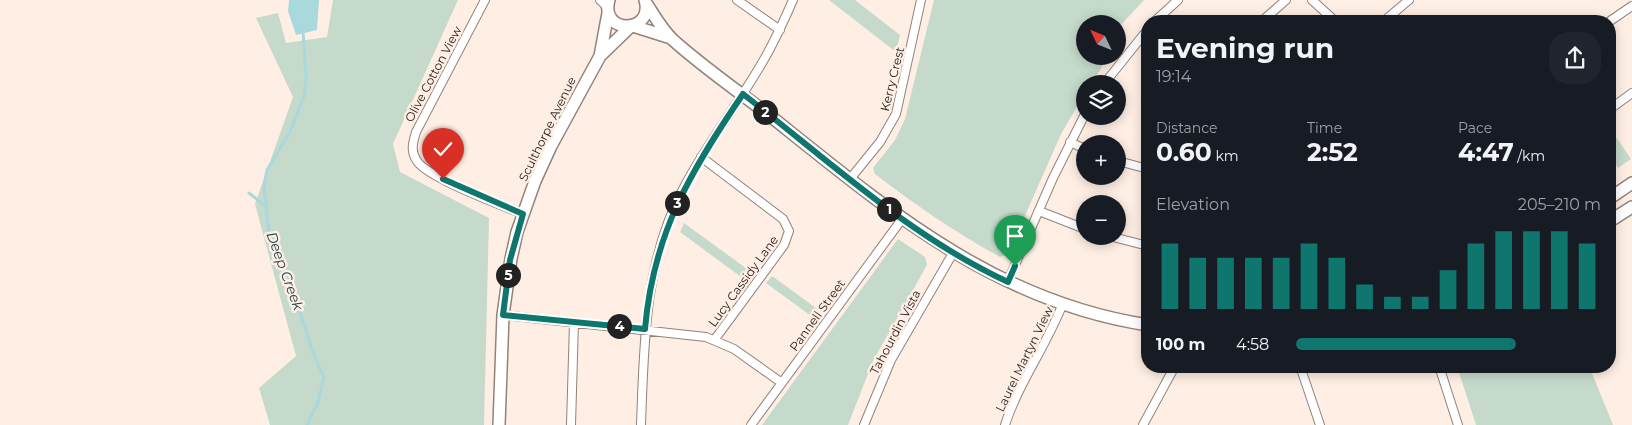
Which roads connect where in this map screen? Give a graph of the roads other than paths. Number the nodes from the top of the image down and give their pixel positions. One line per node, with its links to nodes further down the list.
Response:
1 (485, 0): 37 (street, Olive Cotton View)
2 (737, 0): 18 (street)
3 (793, 0): 18 (street)
4 (921, 0): 32 (street, Kerry Crest)
5 (1178, 0): 12 (street)
6 (1286, 0): 13 (street)
7 (1312, 0): 14 (street)
8 (1409, 0): 15 (street)
9 (645, 1): 17 (street, Sculthorpe Avenue); 19 (street)
10 (606, 5): 17 (street); 21 (street, Sculthorpe Avenue)
11 (1632, 6): 16 (street)
12 (1162, 15)
13 (1269, 15)
14 (1328, 15)
15 (1391, 15)
16 (1616, 17)
17 (632, 26): 19 (street); 21 (street, Sculthorpe Avenue)
18 (780, 30): 24 (street)
19 (671, 38): 24 (street)
20 (1141, 38): 22 (street)
21 (600, 56): 37 (street, Sculthorpe Avenue)
22 (1111, 75)
23 (1632, 93): 25 (street)
24 (743, 94): 29 (street); 32 (street)
25 (1616, 104)
26 (1079, 125): 27 (street)
27 (1070, 142): 28 (street); 36 (street)
28 (1076, 145)
29 (701, 157): 49 (street); 50 (street, Lucy Cassidy Lane)
30 (1126, 163): 31 (street)
31 (1141, 167)
32 (850, 180): 39 (street)
33 (1632, 183): 34 (street)
34 (1616, 194)
35 (1632, 206): 38 (street)
36 (1039, 211): 40 (street); 44 (street)
37 (523, 214): 46 (street, Sculthorpe Avenue)
38 (1616, 217)
39 (902, 218): 43 (street); 54 (street, Pannell Street)
40 (1076, 225)
41 (1126, 240): 42 (street)
42 (1141, 244)
43 (953, 253): 44 (street); 59 (street, Tahourdin Vista)
44 (1008, 282): 45 (street)
45 (1063, 303): 48 (street); 60 (street, Laurel Martyn View)
46 (503, 315): 47 (street); 55 (street, Sculthorpe Avenue)
47 (574, 322): 49 (street); 56 (street)
48 (1141, 323)
49 (645, 329): 50 (street); 57 (street)
50 (714, 340): 54 (street)
51 (1171, 373): 61 (street)
52 (1302, 373): 62 (street)
53 (1442, 373): 63 (street)
54 (782, 383): 58 (street, Pannell Street)
55 (499, 425)
56 (571, 425)
57 (641, 425)
58 (751, 425)
59 (864, 425)
60 (1005, 425)
61 (1143, 425)
62 (1320, 425)
63 (1458, 425)

